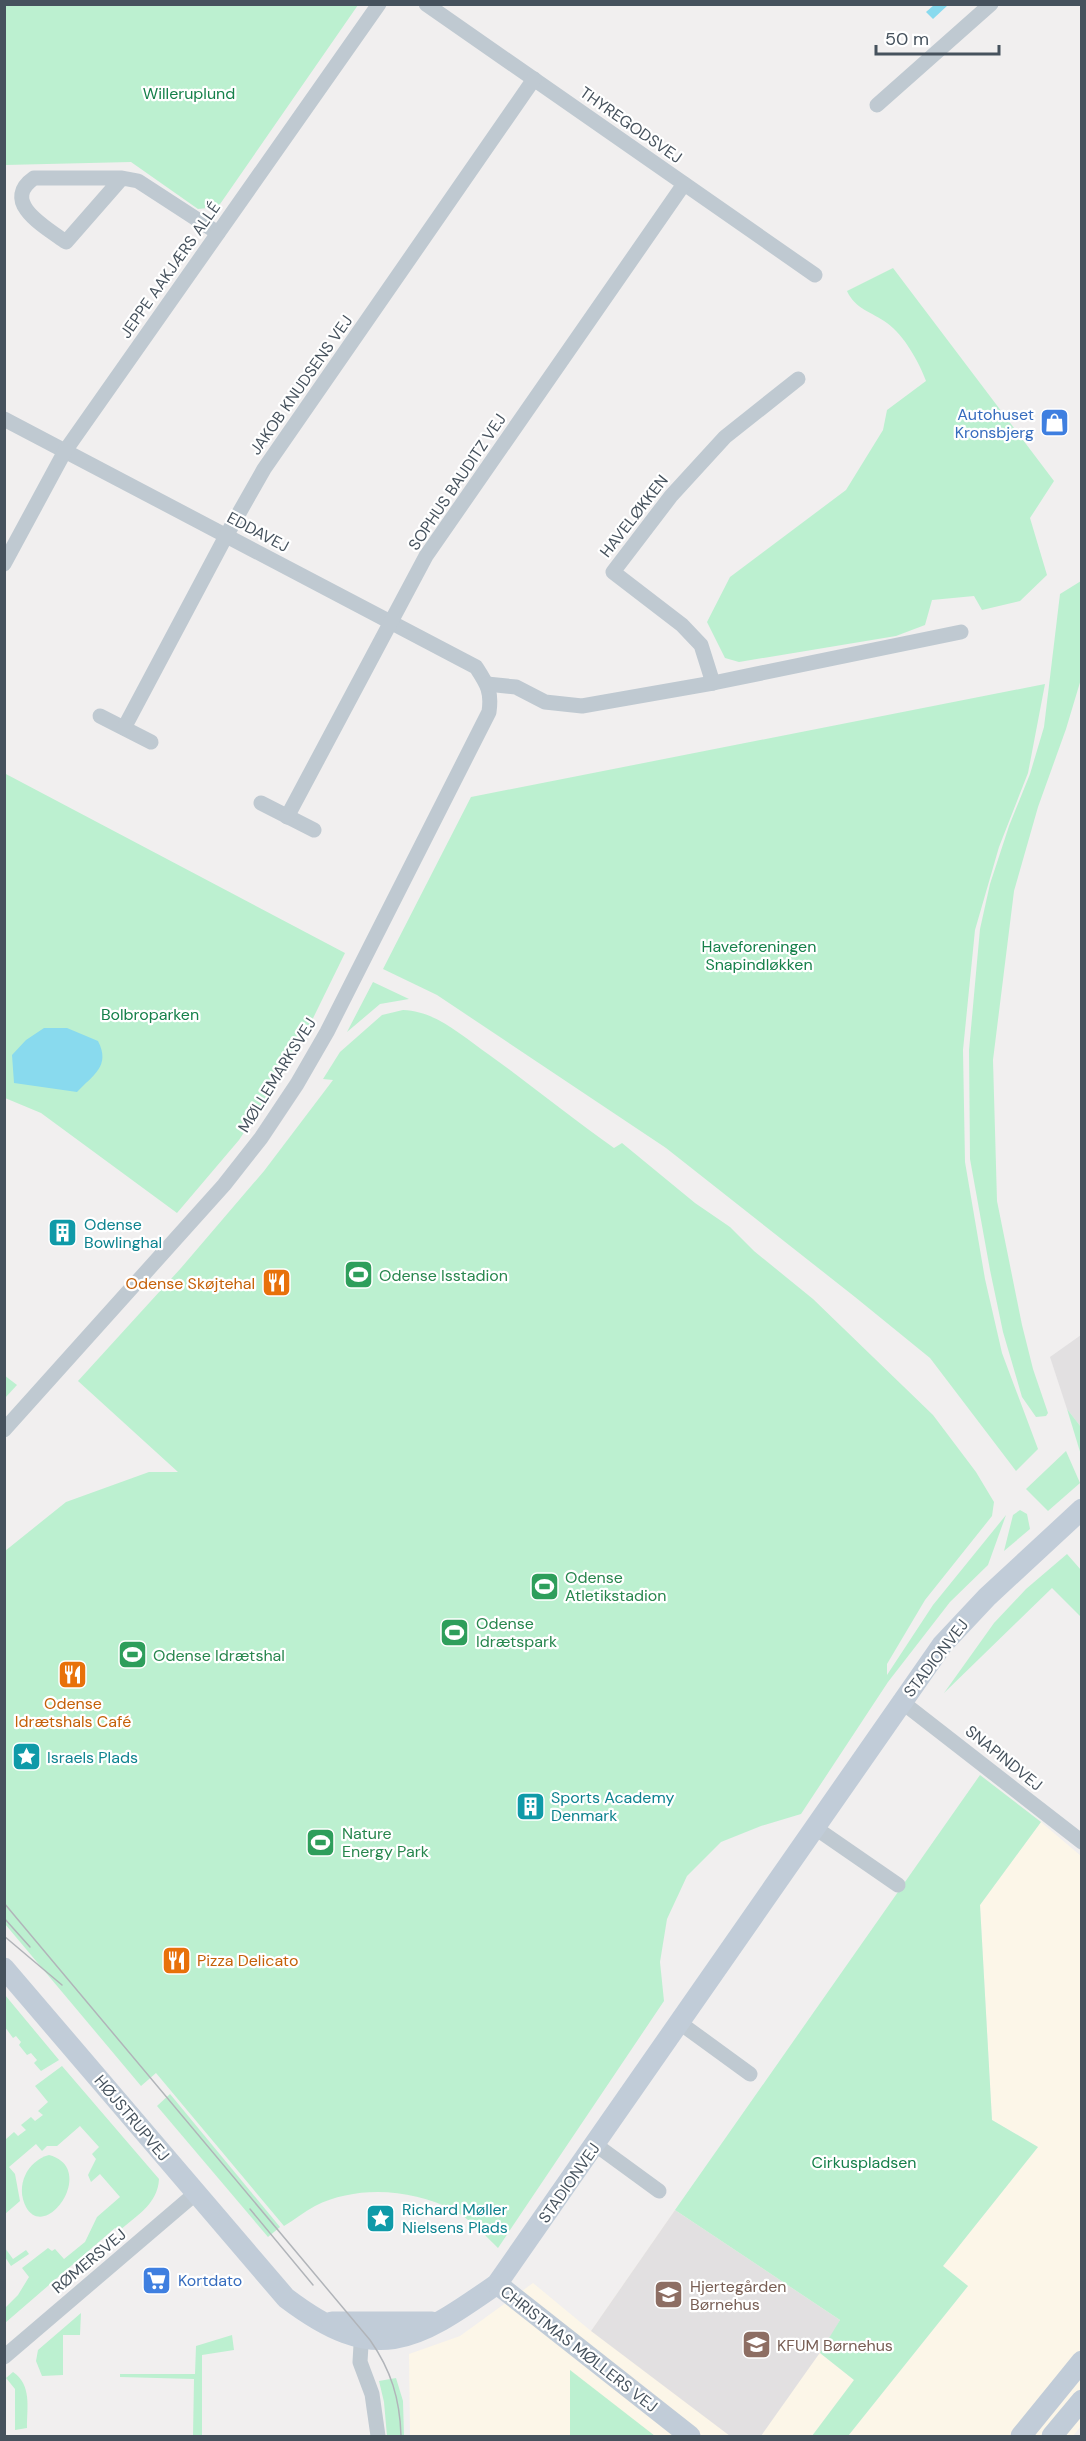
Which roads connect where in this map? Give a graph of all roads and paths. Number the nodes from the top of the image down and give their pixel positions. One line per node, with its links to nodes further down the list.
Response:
1 (379, 4): 8 (street, JEPPE AAKJÆRS ALLÉ)
2 (426, 4): 4 (street, THYREGODSVEJ)
3 (991, 4): 5 (street)
4 (534, 79): 7 (street, THYREGODSVEJ); 13 (street, JAKOB KNUDSENS VEJ)
5 (877, 105)
6 (122, 178): 6 (street); 8 (street)
7 (684, 184): 9 (street, THYREGODSVEJ); 15 (street, SOPHUS BAUDITZ VEJ)
8 (218, 233): 12 (street, JEPPE AAKJÆRS ALLÉ)
9 (815, 275)
10 (798, 379): 17 (street, HAVELØKKEN)
11 (4, 419): 12 (street, EDDAVEJ)
12 (65, 451): 13 (street, EDDAVEJ); 14 (street, JEPPE AAKJÆRS ALLÉ)
13 (226, 536): 15 (street, EDDAVEJ); 20 (street, JAKOB KNUDSENS VEJ)
14 (4, 564)
15 (390, 622): 18 (street, EDDAVEJ); 23 (street, SOPHUS BAUDITZ VEJ)
16 (961, 632): 17 (street)
17 (713, 683): 18 (street)
18 (487, 684): 25 (street, MØLLEMARKSVEJ)
19 (100, 716): 20 (street)
20 (124, 728): 21 (street)
21 (151, 742)
22 (261, 803): 23 (street)
23 (287, 817): 24 (street)
24 (314, 830)
25 (4, 1430)
26 (1082, 1509): 27 (street, STADIONVEJ)
27 (902, 1702): 28 (street, STADIONVEJ); 29 (street, SNAPINDVEJ)
28 (814, 1827): 30 (street); 32 (street, STADIONVEJ)
29 (1082, 1842)
30 (898, 1885)
31 (4, 1968): 36 (street, HØJSTRUPVEJ)
32 (680, 2023): 33 (street); 34 (street, STADIONVEJ)
33 (750, 2074)
34 (596, 2145): 35 (street); 38 (street, STADIONVEJ)
35 (659, 2191)
36 (196, 2193): 37 (street, HØJSTRUPVEJ); 40 (street, RØMERSVEJ)
37 (260, 2268): 39 (street, STADIONVEJ)
38 (497, 2284): 39 (street, STADIONVEJ); 44 (street, CHRISTMAS MØLLERS VEJ)
39 (362, 2331): 43 (street)
40 (4, 2356)
41 (1081, 2363): 45 (street)
42 (1082, 2400): 46 (street)
43 (378, 2436)
44 (690, 2436)
45 (1021, 2436)
46 (1052, 2436)

